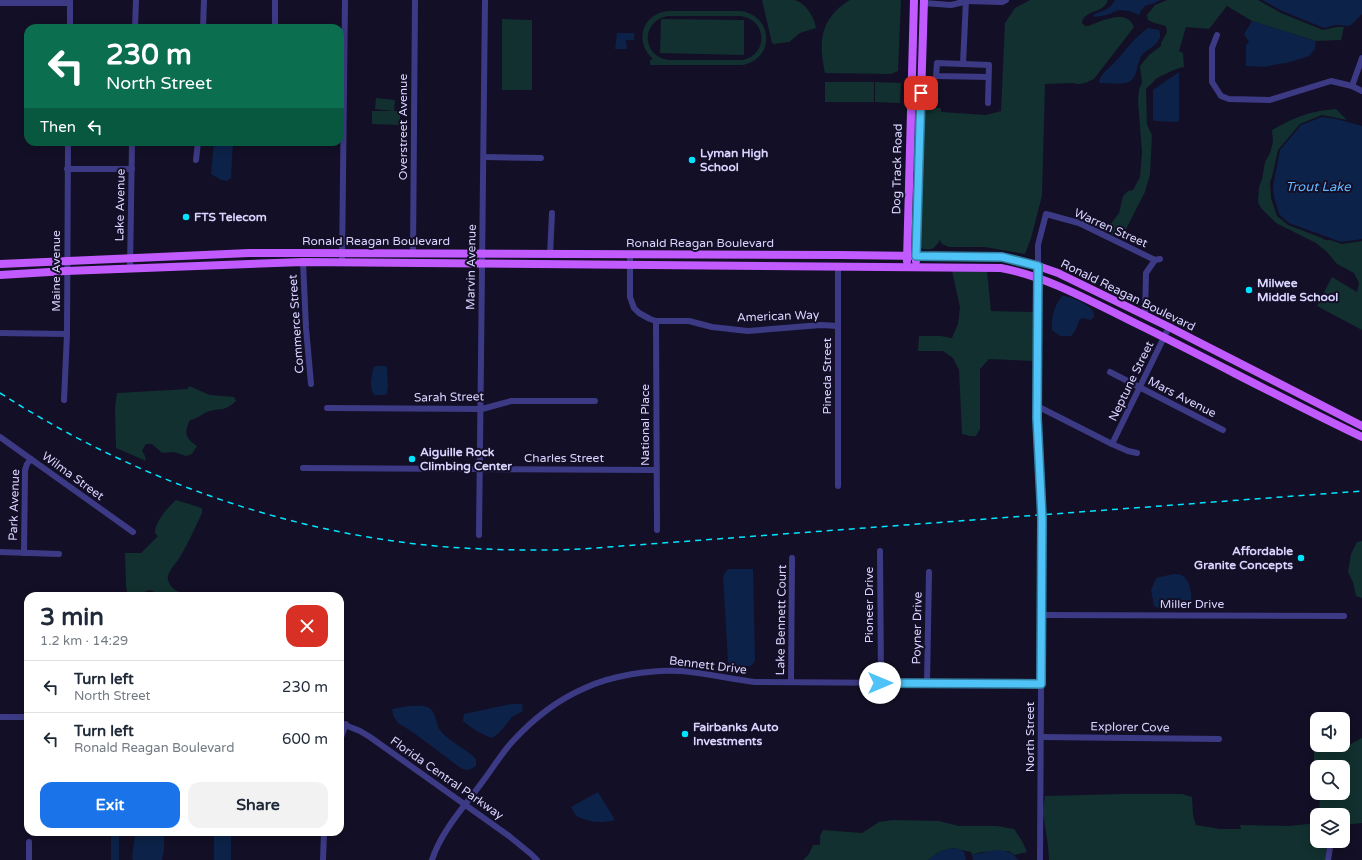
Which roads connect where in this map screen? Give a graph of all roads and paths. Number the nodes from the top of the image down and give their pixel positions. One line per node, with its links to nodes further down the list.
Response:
1 (136, 0): 14 (street)
2 (204, 0): 15 (street)
3 (275, 0): 16 (street)
4 (345, 0): 23 (street)
5 (415, 0): 42 (street, Overstreet Avenue)
6 (485, 0): 33 (street, Marvin Avenue)
7 (964, 0): 8 (street); 11 (street); 20 (street)
8 (1006, 0)
9 (70, 2): 12 (street); 13 (street)
10 (914, 2): 18 (main road, Dog Track Road); 21 (street)
11 (924, 2): 21 (main road, Dog Track Road)
12 (0, 3)
13 (70, 24)
14 (135, 24)
15 (203, 24)
16 (275, 24)
17 (1217, 35): 24 (street)
18 (912, 55): 27 (main road, Dog Track Road); 28 (street)
19 (1362, 58): 24 (street)
20 (963, 64): 22 (street); 22 (street)
21 (921, 68): 28 (main road, Dog Track Road)
22 (988, 77): 26 (street)
23 (344, 84)
24 (1352, 86): 25 (street)
25 (1362, 91)
26 (988, 103)
27 (911, 110): 38 (street); 46 (main road, Dog Track Road)
28 (920, 111): 38 (main road, Dog Track Road)
29 (68, 146): 36 (street, Maine Avenue)
30 (132, 146): 37 (street, Lake Avenue)
31 (198, 146): 35 (street)
32 (343, 146): 40 (street)
33 (484, 157): 34 (street); 41 (street, Marvin Avenue)
34 (541, 158)
35 (196, 160)
36 (67, 169): 37 (street); 48 (street, Maine Avenue)
37 (132, 169): 47 (street, Lake Avenue)
38 (918, 185): 46 (main road, Dog Track Road)
39 (552, 213): 43 (street)
40 (342, 253): 42 (main road, Ronald Reagan Boulevard); 47 (main road, Ronald Reagan Boulevard); 50 (street)
41 (483, 253): 42 (main road, Ronald Reagan Boulevard); 43 (main road, Ronald Reagan Boulevard); 52 (street, Marvin Avenue)
42 (413, 254)
43 (550, 254): 44 (main road, Ronald Reagan Boulevard)
44 (630, 255): 45 (main road, Ronald Reagan Boulevard); 53 (street, American Way)
45 (791, 255): 46 (main road, Ronald Reagan Boulevard); 54 (main road)
46 (912, 256): 55 (main road, Ronald Reagan Boulevard); 57 (main road, Dog Track Road)
47 (130, 259): 48 (main road, Ronald Reagan Boulevard); 58 (street, Lake Avenue)
48 (66, 262): 51 (main road, Ronald Reagan Boulevard); 59 (street, Maine Avenue)
49 (303, 262): 50 (main road, Ronald Reagan Boulevard); 58 (main road, Ronald Reagan Boulevard); 70 (street, Commerce Street)
50 (342, 263): 52 (main road, Ronald Reagan Boulevard)
51 (0, 264)
52 (482, 264): 53 (main road, Ronald Reagan Boulevard); 76 (street, Marvin Avenue)
53 (630, 265): 54 (main road, Ronald Reagan Boulevard); 63 (street, American Way)
54 (791, 266): 56 (main road, Ronald Reagan Boulevard)
55 (1038, 266): 61 (street, Warren Street); 62 (main road, Ronald Reagan Boulevard); 62 (street, Warren Street)
56 (838, 267): 57 (main road, Ronald Reagan Boulevard); 64 (street, Pineda Street)
57 (911, 267): 61 (main road, Ronald Reagan Boulevard)
58 (130, 269): 59 (main road, Ronald Reagan Boulevard)
59 (66, 271): 60 (main road, Ronald Reagan Boulevard); 67 (street, Maine Avenue)
60 (0, 275)
61 (1038, 278): 68 (main road, Ronald Reagan Boulevard); 74 (street, North Street)
62 (1145, 315): 65 (main road, Ronald Reagan Boulevard)
63 (656, 321): 64 (street, American Way); 86 (street, National Place)
64 (838, 326): 87 (street, Pineda Street)
65 (1169, 327): 68 (street, Neptune Street); 77 (main road, Ronald Reagan Boulevard)
66 (0, 333): 67 (street)
67 (67, 334): 72 (street, Maine Avenue)
68 (1164, 337): 71 (street, Neptune Street); 80 (main road, Ronald Reagan Boulevard)
69 (1110, 372): 71 (street, Mars Avenue)
70 (311, 384)
71 (1140, 387): 78 (street, Mars Avenue); 81 (street, Neptune Street)
72 (64, 400)
73 (595, 401): 76 (street, Sarah Street)
74 (1037, 406): 81 (street); 97 (street, North Street)
75 (327, 408): 76 (street, Sarah Street)
76 (482, 409): 85 (street, Marvin Avenue)
77 (1362, 426)
78 (1223, 430)
79 (0, 437): 83 (street, Wilma Street)
80 (1362, 437)
81 (1112, 444): 82 (street)
82 (1137, 453)
83 (31, 459): 89 (street, Wilma Street); 93 (street, Park Avenue)
84 (303, 468): 85 (street, Charles Street)
85 (481, 468): 86 (street, Charles Street); 90 (street, Marvin Avenue)
86 (656, 470): 88 (street, National Place)
87 (838, 486)
88 (657, 530)
89 (133, 532)
90 (479, 535)
91 (880, 551): 100 (street, Pioneer Drive)
92 (0, 552): 93 (street)
93 (24, 553): 94 (street)
94 (59, 554)
95 (792, 558): 99 (street, Lake Bennett Court)
96 (929, 572): 101 (street, Poyner Drive)
97 (1041, 615): 98 (street, Miller Drive); 102 (street, North Street)
98 (1344, 616)
99 (791, 682): 100 (street, Bennett Drive); 108 (street, Bennett Drive)
100 (880, 683): 101 (street, Bennett Drive)
101 (927, 683): 102 (street, Bennett Drive)
102 (1041, 684): 106 (street, North Street)
103 (0, 717): 104 (street)
104 (24, 717)
105 (344, 724): 108 (street, Florida Central Parkway)
106 (1041, 737): 107 (street, Explorer Cove); 116 (street, North Street)
107 (1219, 739)
108 (466, 806): 114 (street, Bennett Drive); 115 (street, Florida Central Parkway)
109 (324, 836): 113 (street)
110 (29, 842): 112 (street)
111 (1330, 848): 117 (street)
112 (29, 860)
113 (323, 860)
114 (432, 860)
115 (537, 860)
116 (1040, 860)
117 (1328, 860)

